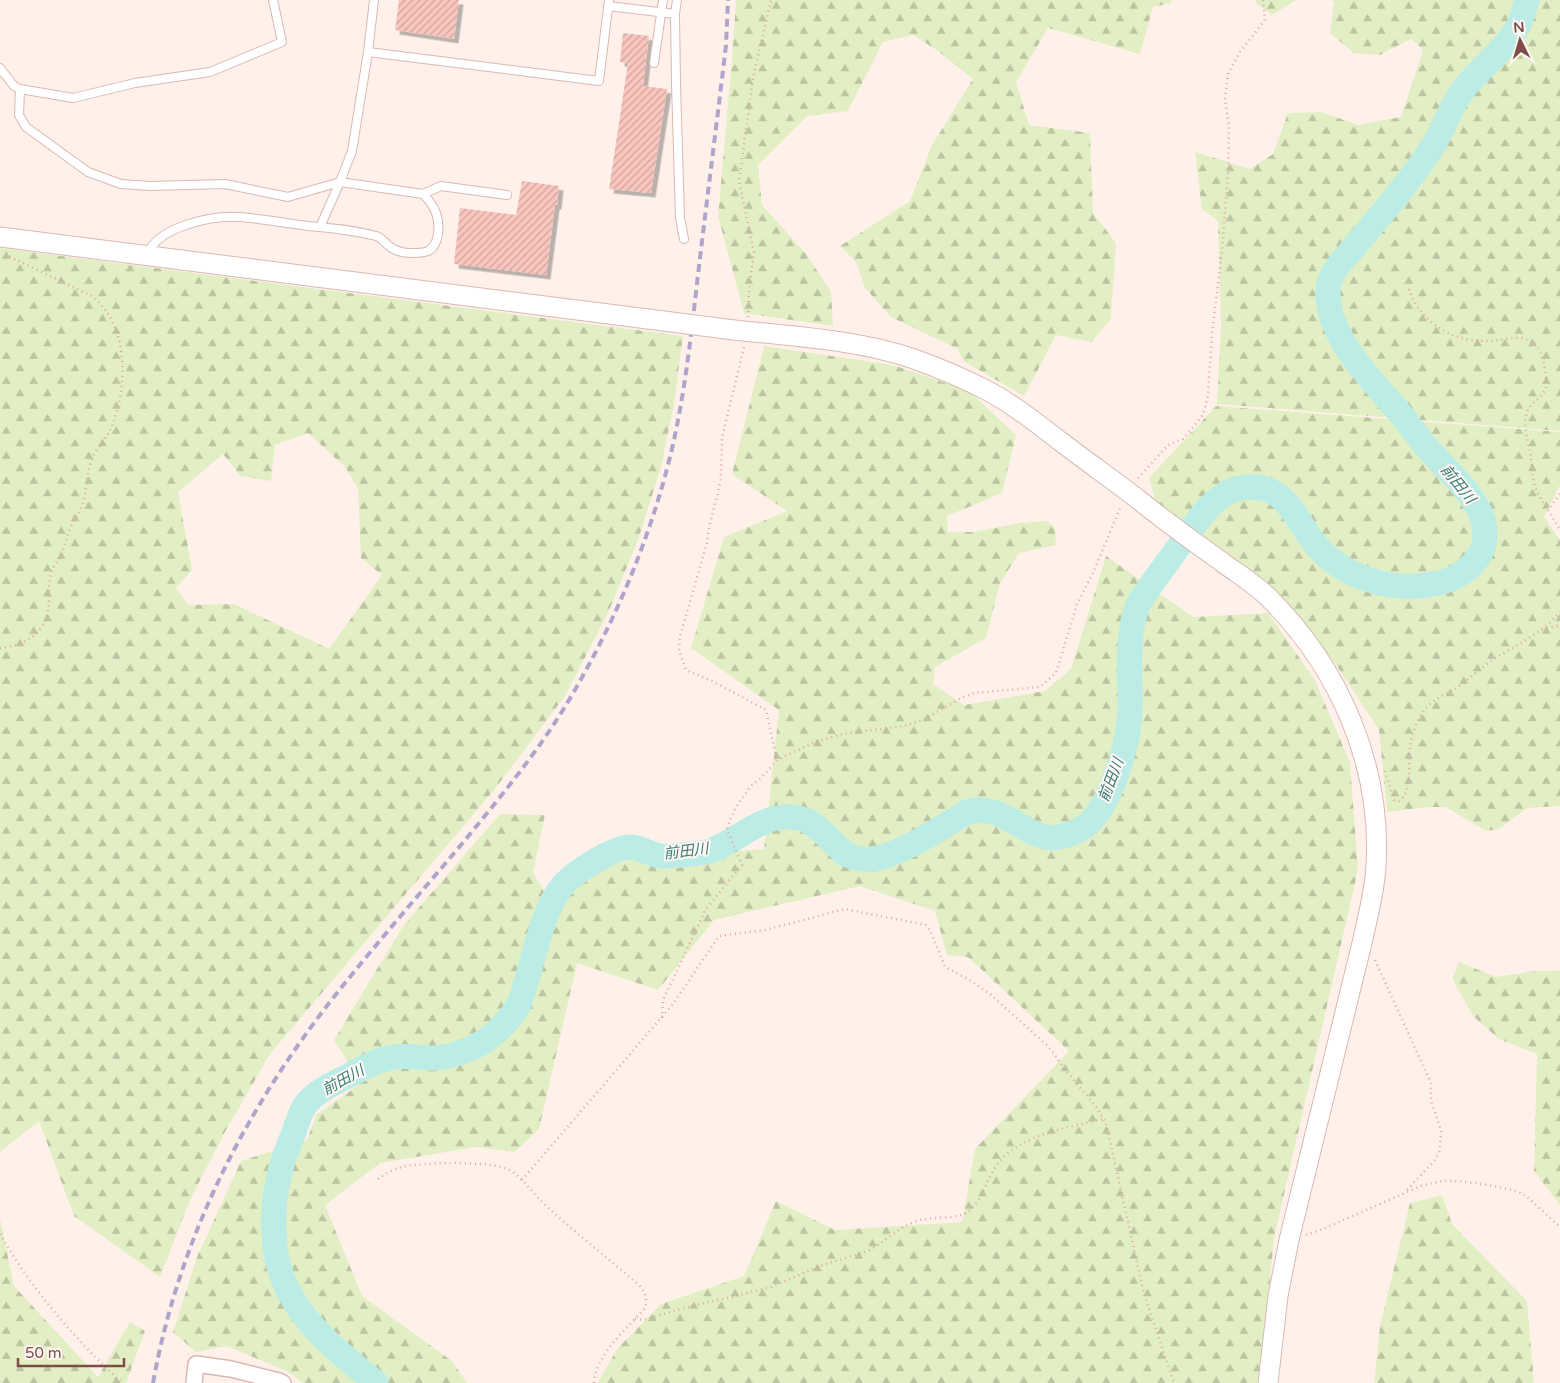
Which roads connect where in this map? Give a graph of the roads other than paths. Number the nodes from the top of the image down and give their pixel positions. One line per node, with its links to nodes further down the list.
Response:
1 (273, 0): 11 (lane)
2 (374, 0): 8 (lane)
3 (663, 0): 6 (lane)
4 (677, 0): 7 (lane)
5 (608, 3): 6 (lane); 8 (lane)
6 (661, 12): 7 (lane); 9 (lane)
7 (675, 14): 17 (lane)
8 (368, 52): 12 (lane)
9 (654, 63)
10 (0, 68): 11 (lane)
11 (20, 89): 12 (lane)
12 (340, 182): 13 (lane); 15 (lane)
13 (423, 194): 14 (lane); 15 (lane)
14 (507, 195)
15 (320, 227): 18 (lane)
16 (0, 237): 18 (street)
17 (684, 239)
18 (147, 255): 21 (street, bridge)
19 (194, 1383): 20 (street)
20 (284, 1383)
21 (1268, 1383)

